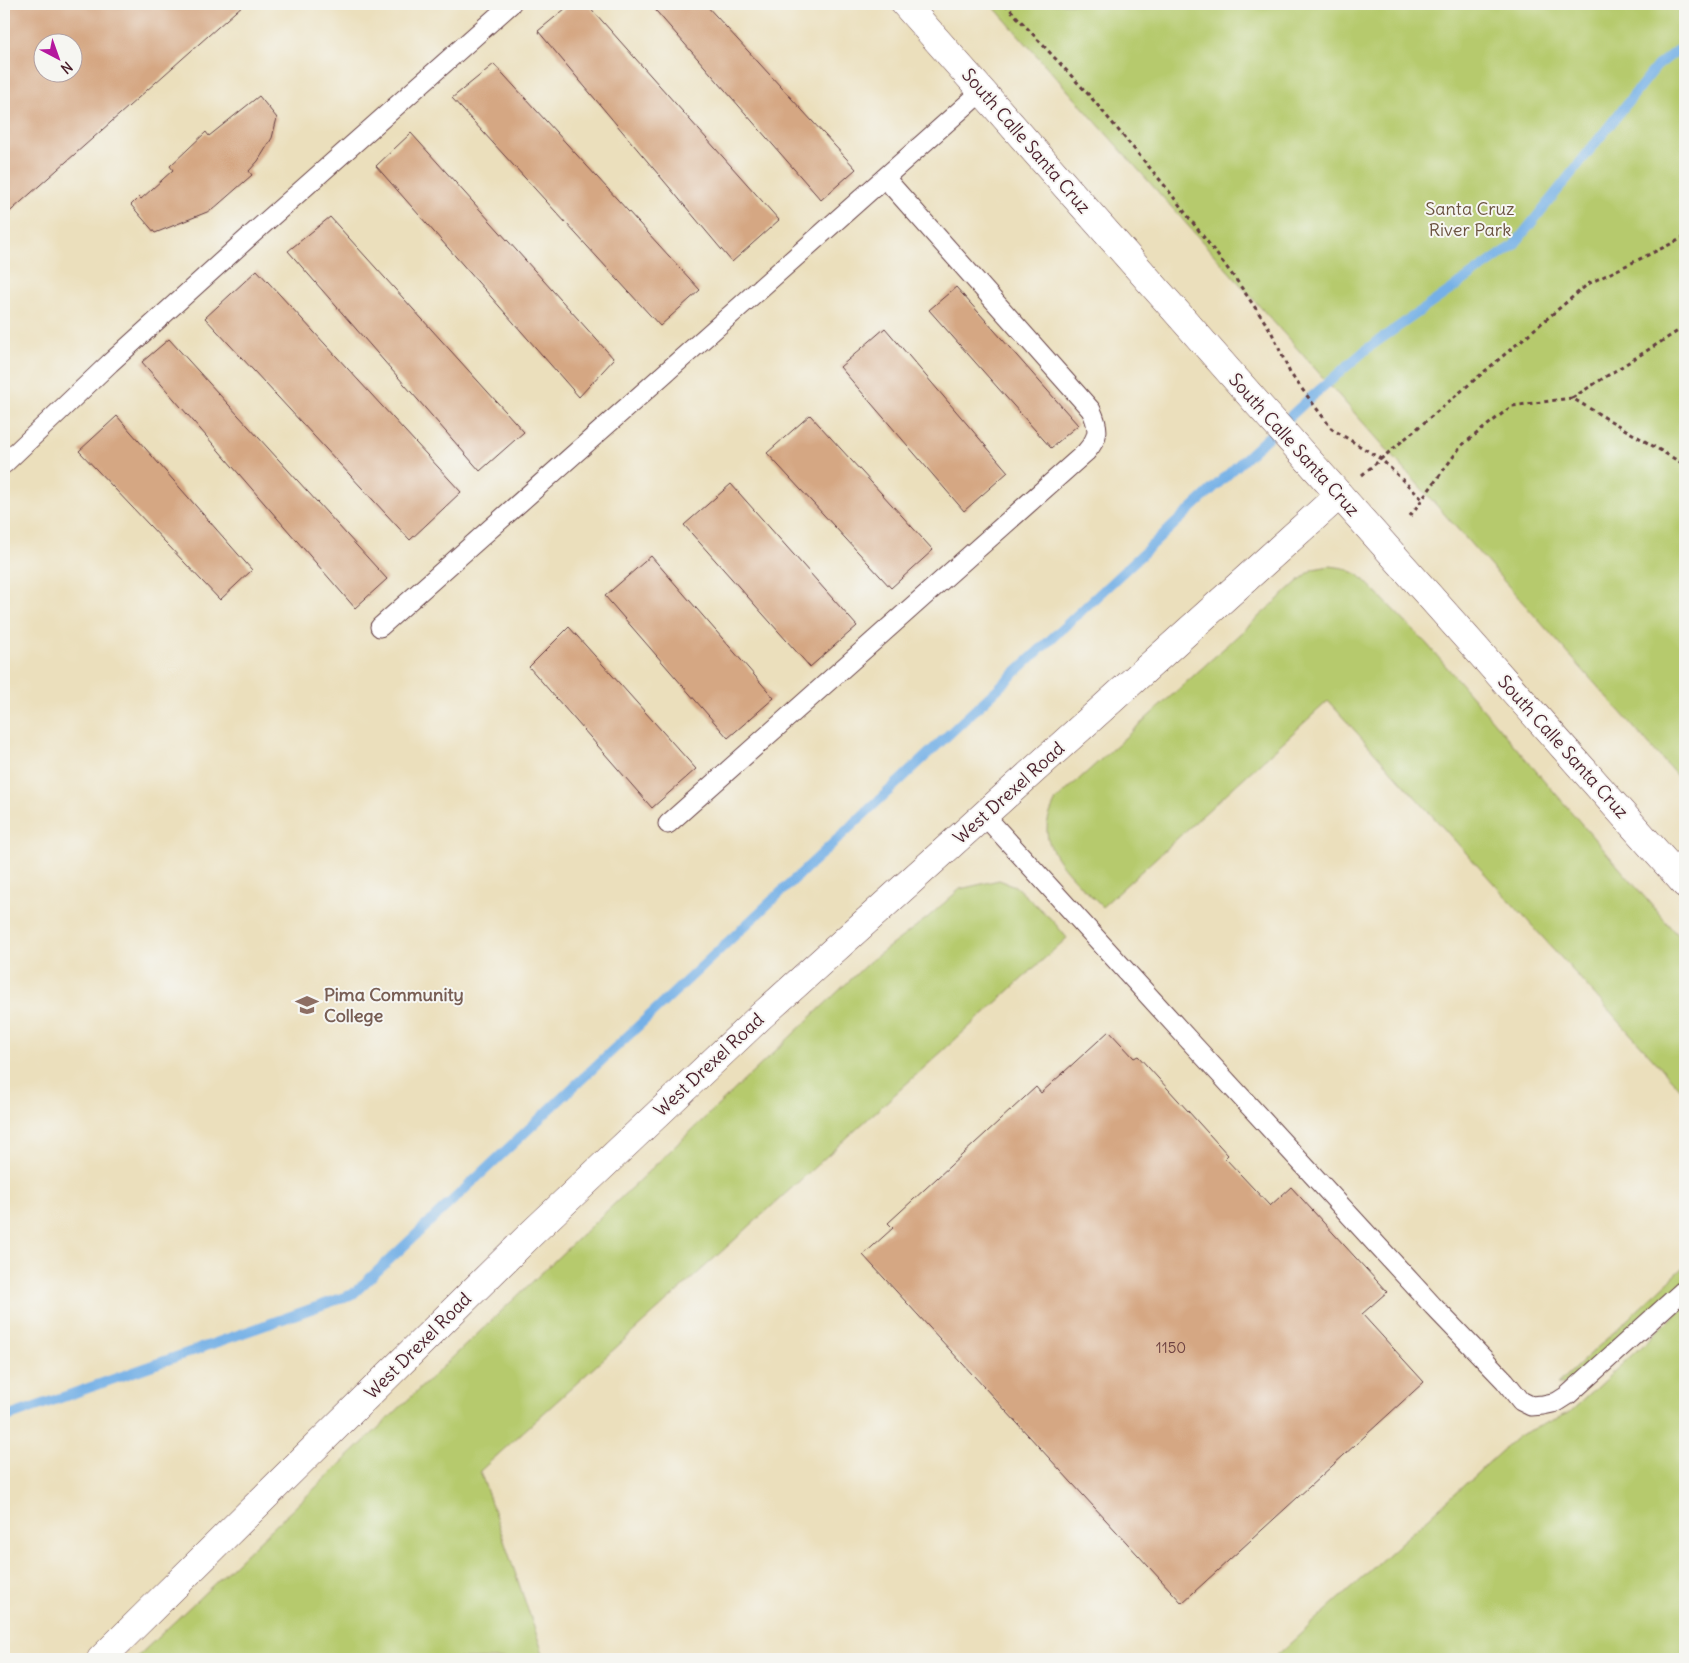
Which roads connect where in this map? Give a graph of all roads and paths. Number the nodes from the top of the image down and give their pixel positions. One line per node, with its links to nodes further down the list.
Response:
1 (511, 4): 10 (lane)
2 (905, 4): 4 (street, South Calle Santa Cruz)
3 (1005, 4): 9 (path)
4 (982, 91): 5 (lane); 12 (street, South Calle Santa Cruz)
5 (885, 178): 15 (lane); 17 (lane)
6 (1685, 237): 9 (path)
7 (1685, 332): 8 (path)
8 (1572, 398): 11 (path); 13 (path)
9 (1381, 459): 12 (path); 13 (path)
10 (4, 464)
11 (1685, 465)
12 (1339, 495): 16 (street, West Drexel Road); 18 (street, South Calle Santa Cruz)
13 (1422, 499): 14 (path)
14 (1410, 516)
15 (380, 627)
16 (984, 815): 19 (lane); 20 (street, West Drexel Road)
17 (668, 824)
18 (1685, 884)
19 (1685, 1289)
20 (101, 1659)

